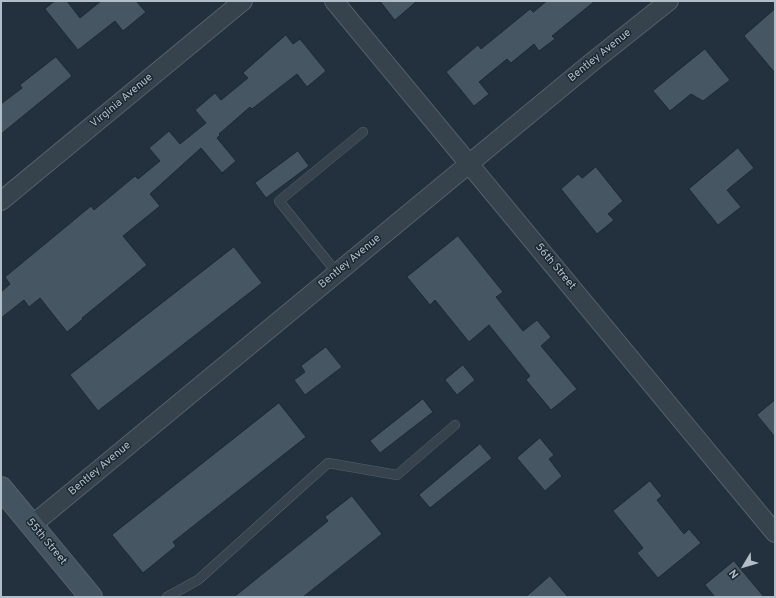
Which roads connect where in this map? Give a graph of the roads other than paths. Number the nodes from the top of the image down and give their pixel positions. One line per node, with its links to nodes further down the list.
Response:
1 (243, 1): 6 (street, Virginia Avenue)
2 (334, 1): 5 (street, 56th Street)
3 (669, 1): 5 (street, Bentley Avenue)
4 (364, 132): 7 (lane)
5 (469, 164): 7 (street, Bentley Avenue); 11 (street, 56th Street)
6 (1, 201)
7 (337, 273): 10 (street, Bentley Avenue)
8 (455, 425): 13 (lane)
9 (1, 488): 10 (main road, 55th Street)
10 (32, 525): 12 (main road, 55th Street)
11 (775, 533)
12 (91, 597)
13 (167, 597)

